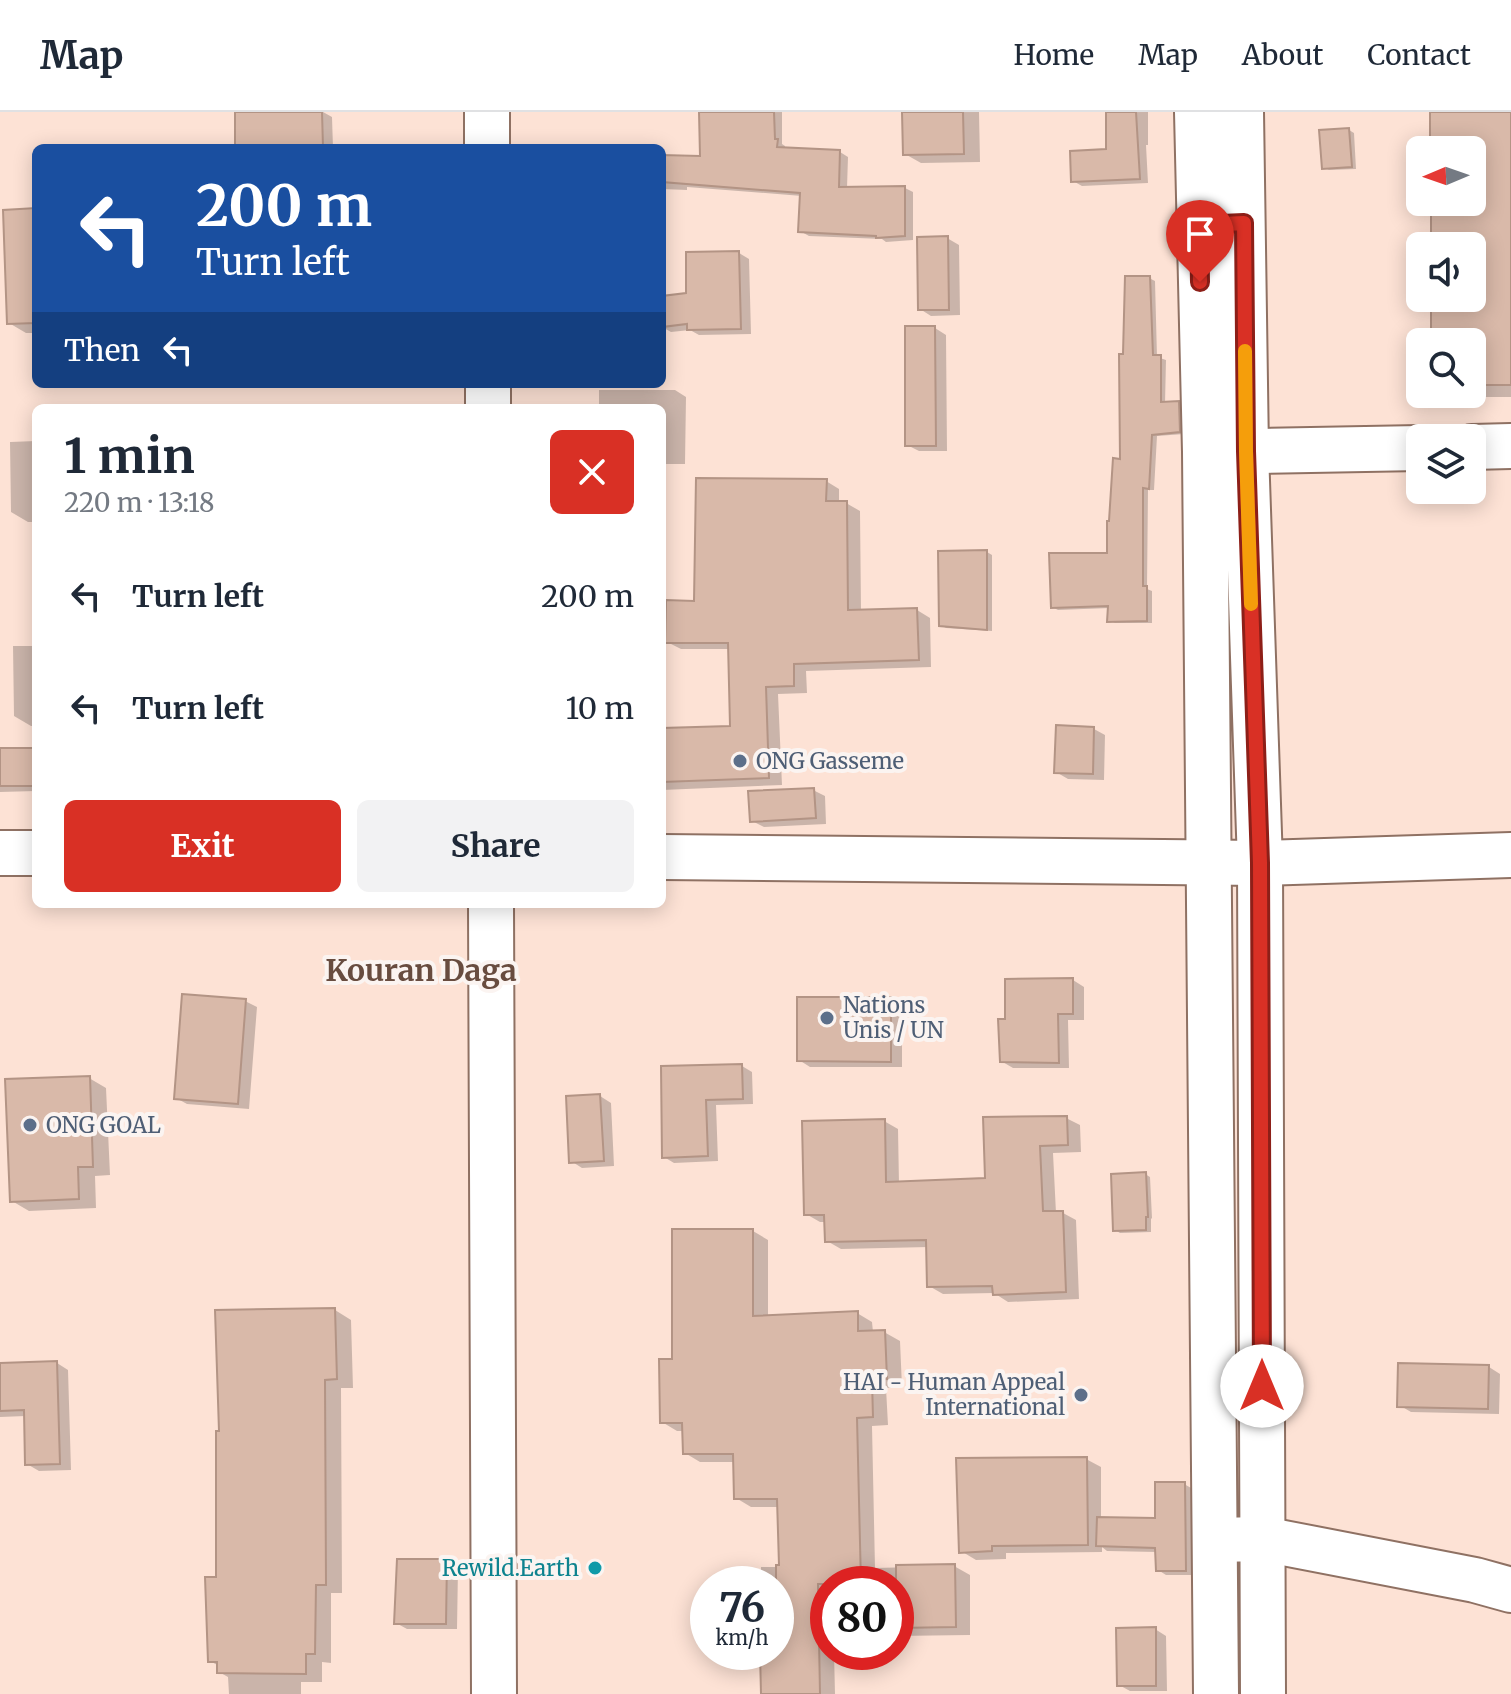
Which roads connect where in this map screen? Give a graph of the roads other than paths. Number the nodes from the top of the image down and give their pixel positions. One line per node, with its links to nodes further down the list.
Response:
1 (487, 112): 4 (main road)
2 (1197, 112): 6 (main road)
3 (1241, 112): 5 (main road)
4 (487, 144)
5 (1244, 223): 6 (main road); 10 (main road)
6 (1199, 225): 10 (main road)
7 (1511, 446): 8 (main road)
8 (1486, 447)
9 (1406, 448): 10 (main road)
10 (1225, 452): 15 (main road); 16 (main road)
11 (0, 853): 12 (main road)
12 (32, 853)
13 (1511, 855): 16 (main road)
14 (666, 857): 15 (main road)
15 (1209, 863): 16 (main road); 19 (main road)
16 (1260, 863): 18 (main road)
17 (491, 908): 21 (main road)
18 (1263, 1539): 19 (main road); 20 (main road); 23 (main road)
19 (1215, 1540): 22 (main road)
20 (1511, 1590)
21 (494, 1694)
22 (1216, 1694)
23 (1263, 1694)

